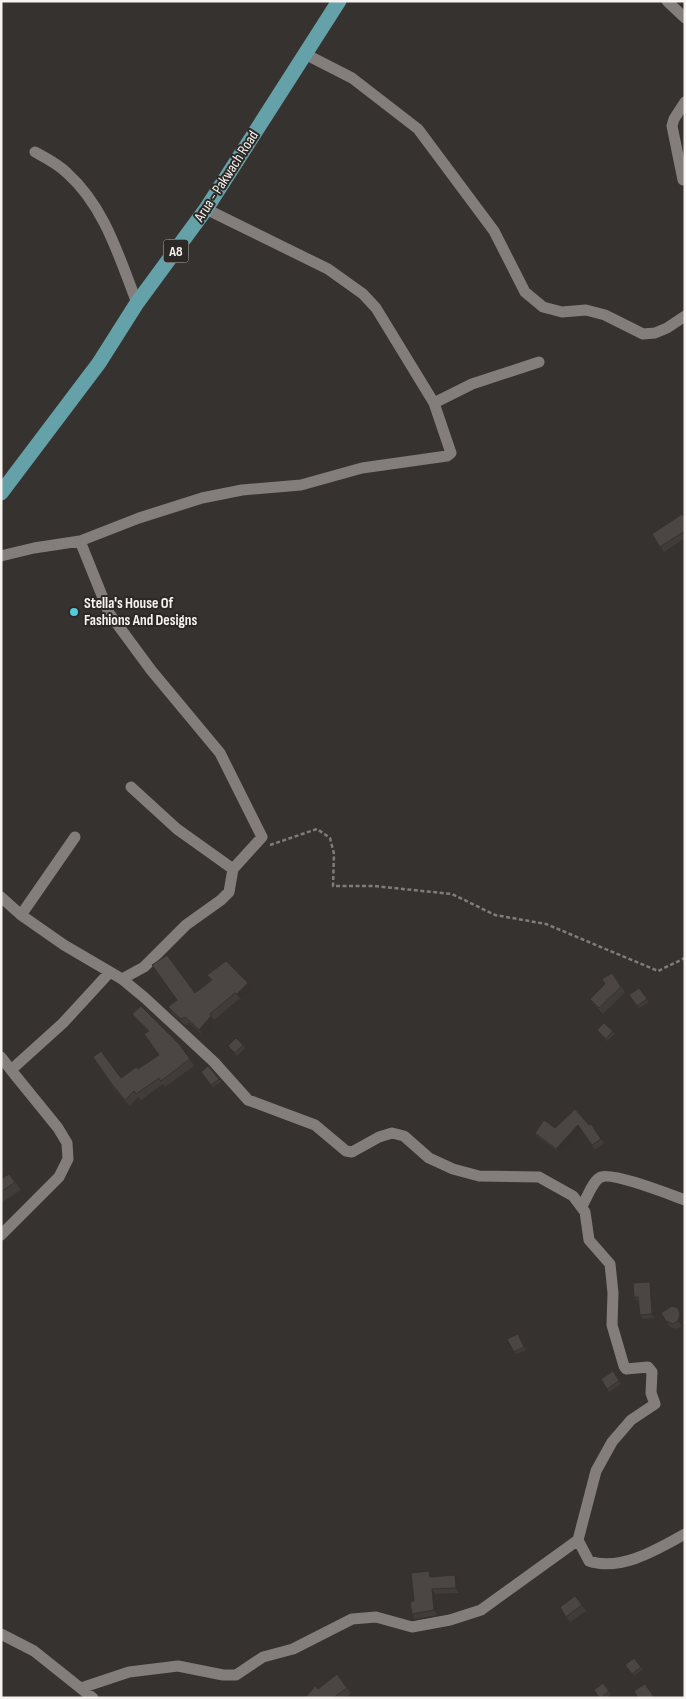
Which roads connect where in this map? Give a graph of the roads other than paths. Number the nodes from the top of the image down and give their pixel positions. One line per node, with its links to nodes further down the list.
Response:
1 (339, 1): 4 (main road, Arua - Pakwach Road / A8)
2 (667, 1): 3 (street)
3 (685, 18)
4 (305, 54): 8 (main road, Arua - Pakwach Road / A8); 10 (street)
5 (685, 102): 7 (street)
6 (35, 152): 9 (street)
7 (683, 180)
8 (206, 209): 9 (main road, Arua - Pakwach Road / A8); 12 (street)
9 (138, 303): 13 (main road, Arua - Pakwach Road / A8)
10 (685, 316)
11 (539, 362): 12 (street)
12 (434, 403): 14 (street)
13 (1, 492)
14 (80, 541): 15 (street); 18 (street)
15 (1, 556)
16 (131, 787): 18 (street)
17 (75, 837): 20 (street)
18 (233, 869): 22 (street)
19 (1, 897): 20 (street)
20 (21, 915): 21 (street)
21 (109, 973): 22 (street); 24 (street)
22 (122, 979): 26 (street)
23 (1, 1057): 24 (street)
24 (11, 1070): 27 (street)
25 (685, 1200): 26 (street)
26 (582, 1206): 29 (street)
27 (1, 1235)
28 (685, 1534): 29 (street)
29 (578, 1540): 31 (street)
30 (1, 1634): 31 (street)
31 (81, 1688): 32 (street)
32 (93, 1698)

